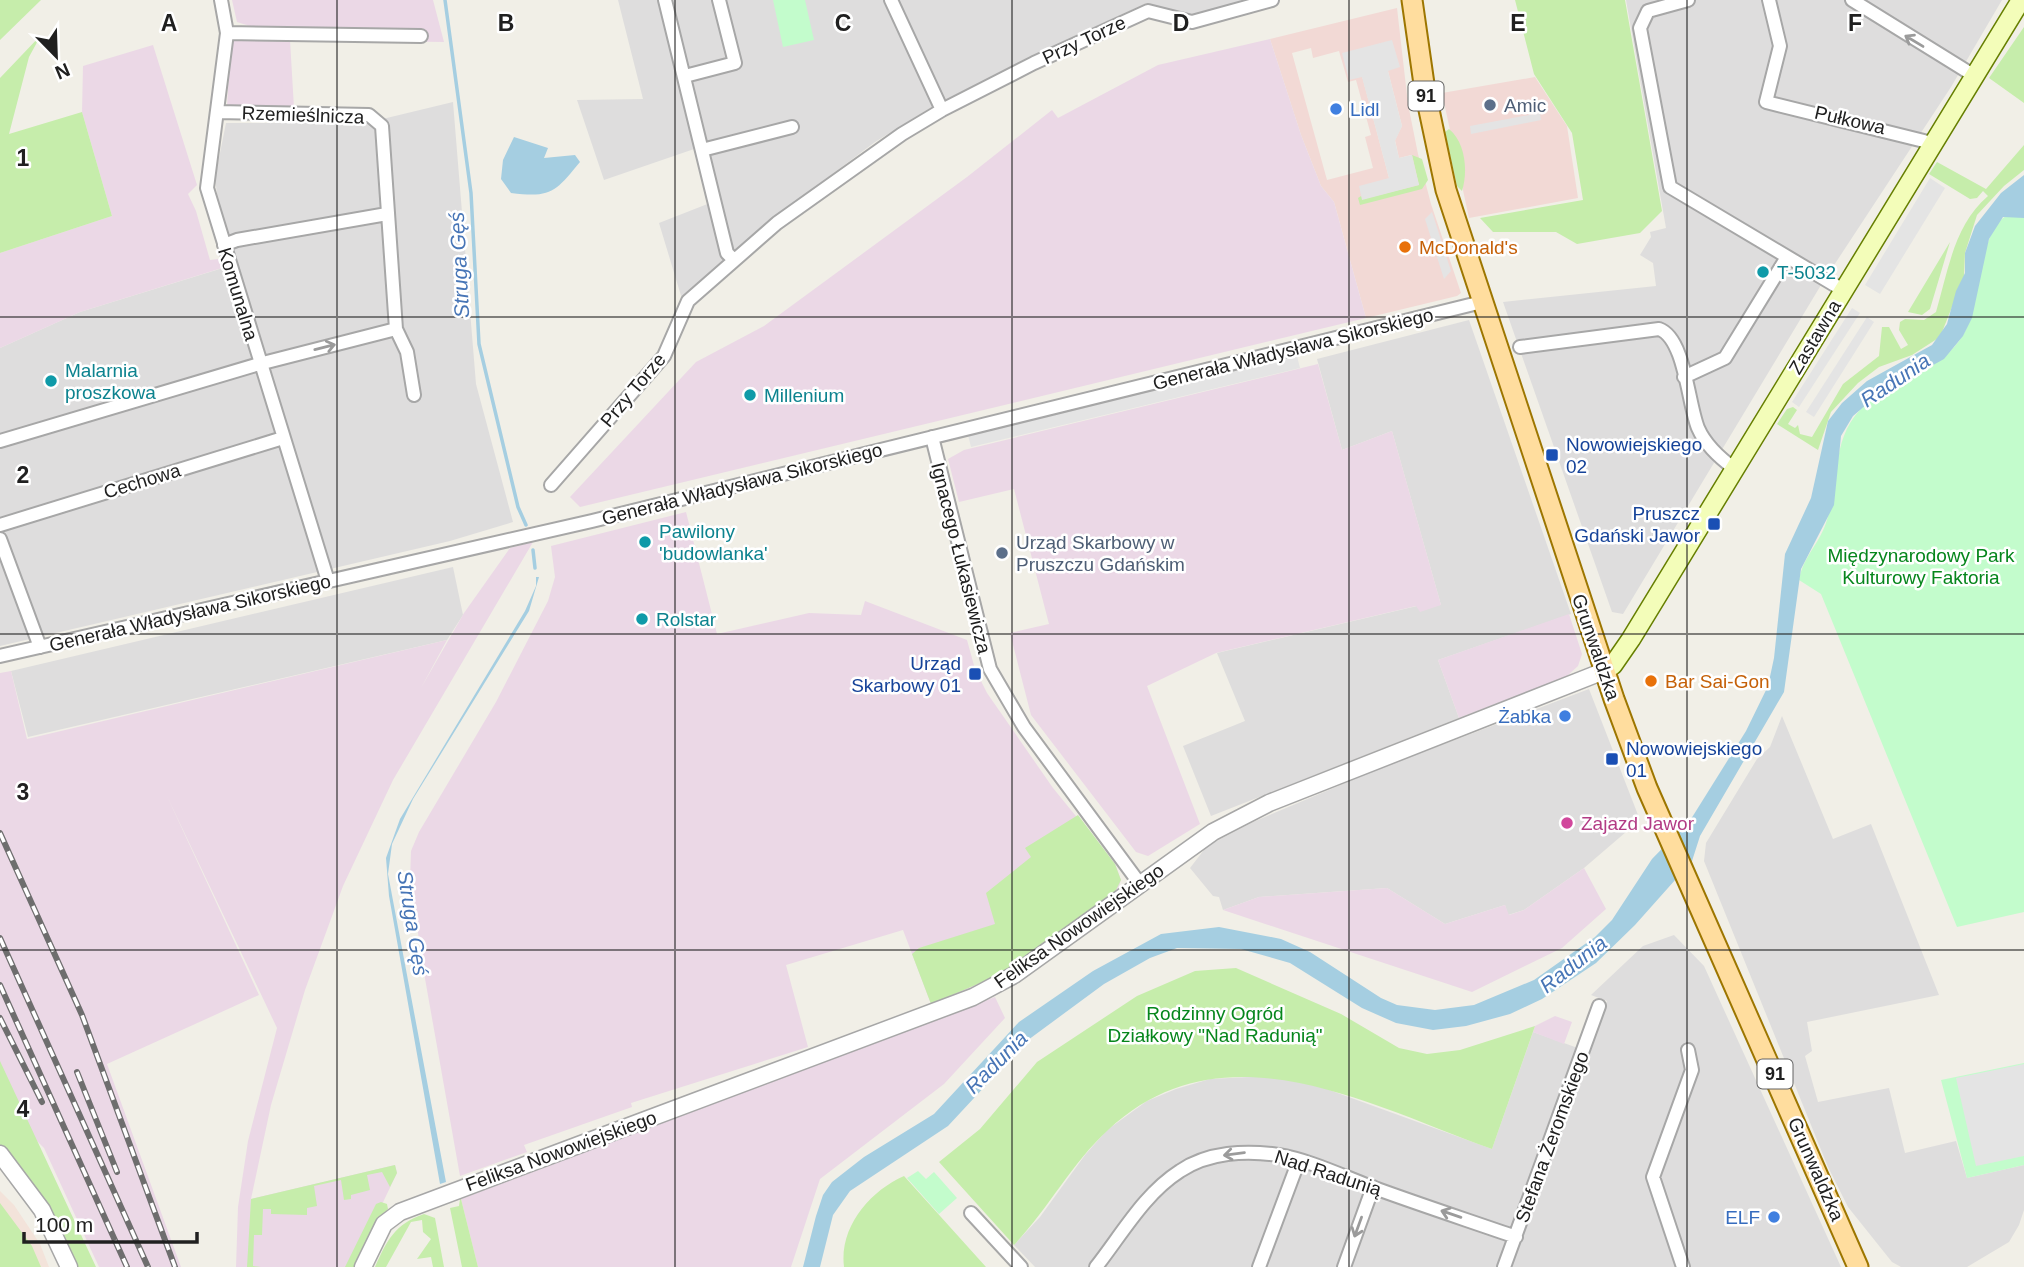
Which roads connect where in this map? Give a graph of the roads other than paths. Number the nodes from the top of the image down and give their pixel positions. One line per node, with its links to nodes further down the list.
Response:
1 (221, 0): 11 (street, Komunalna)
2 (664, 0): 14 (street)
3 (719, 0): 14 (street)
4 (891, 0): 15 (street)
5 (1272, 0): 15 (street, Przy Torze)
6 (1412, 0): 25 (main road, Grunwaldzka / 91)
7 (1688, 0): 22 (street)
8 (1769, 0): 18 (street, Pułkowa)
9 (1852, 0): 13 (street, one-way to 9)
10 (2021, 0): 13 (main road, Zastawna)
11 (227, 33): 12 (street); 16 (street, Komunalna)
12 (421, 36)
13 (1973, 75): 18 (main road, Zastawna)
14 (685, 76): 19 (street)
15 (942, 110): 23 (street, Przy Torze)
16 (217, 112): 20 (street, Rzemieślnicza); 21 (street, Komunalna)
17 (792, 127): 19 (street)
18 (1932, 143): 24 (main road, Zastawna)
19 (702, 150): 23 (street)
20 (387, 214): 21 (street); 26 (street, Rzemieślnicza)
21 (224, 245): 28 (street, Komunalna)
22 (1787, 257): 24 (street); 29 (street)
23 (734, 260): 35 (street, Przy Torze)
24 (1843, 290): 34 (main road, Zastawna)
25 (1482, 302): 31 (street, Generała Władysława Sikorskiego); 41 (main road, Grunwaldzka / 91)
26 (396, 328): 28 (street, one-way to 26); 30 (street, Rzemieślnicza)
27 (1520, 347): 29 (street)
28 (259, 363): 32 (street, Komunalna); 33 (street)
29 (1684, 377): 34 (street)
30 (414, 395)
31 (932, 437): 38 (street, Generała Władysława Sikorskiego); 42 (street, Ignacego Łukasiewicza)
32 (283, 438): 36 (street, Cechowa); 38 (street, Komunalna)
33 (0, 441)
34 (1735, 469): 41 (main road, Zastawna)
35 (551, 485)
36 (0, 525)
37 (0, 539): 39 (street)
38 (328, 581): 39 (street, Generała Władysława Sikorskiego)
39 (40, 647): 40 (street, Generała Władysława Sikorskiego)
40 (0, 656)
41 (1604, 671): 42 (street, Feliksa Nowowiejskiego); 58 (main road, Grunwaldzka / 91)
42 (1140, 884): 51 (street, Feliksa Nowowiejskiego)
43 (1599, 1006): 49 (street, Stefana Żeromskiego)
44 (1688, 1050): 57 (street)
45 (0, 1154): 50 (street)
46 (1299, 1160): 47 (street, Nad Radunią); 53 (street, Nad Radunią, one-way to 53); 54 (street)
47 (1373, 1187): 49 (street, Nad Radunią, one-way to 47); 55 (street, one-way to 55)
48 (971, 1213): 52 (street)
49 (1516, 1237): 56 (street, Stefana Żeromskiego)
50 (69, 1267)
51 (363, 1267)
52 (1021, 1267)
53 (1096, 1267)
54 (1259, 1267)
55 (1344, 1267)
56 (1504, 1267)
57 (1683, 1267)
58 (1858, 1267)

